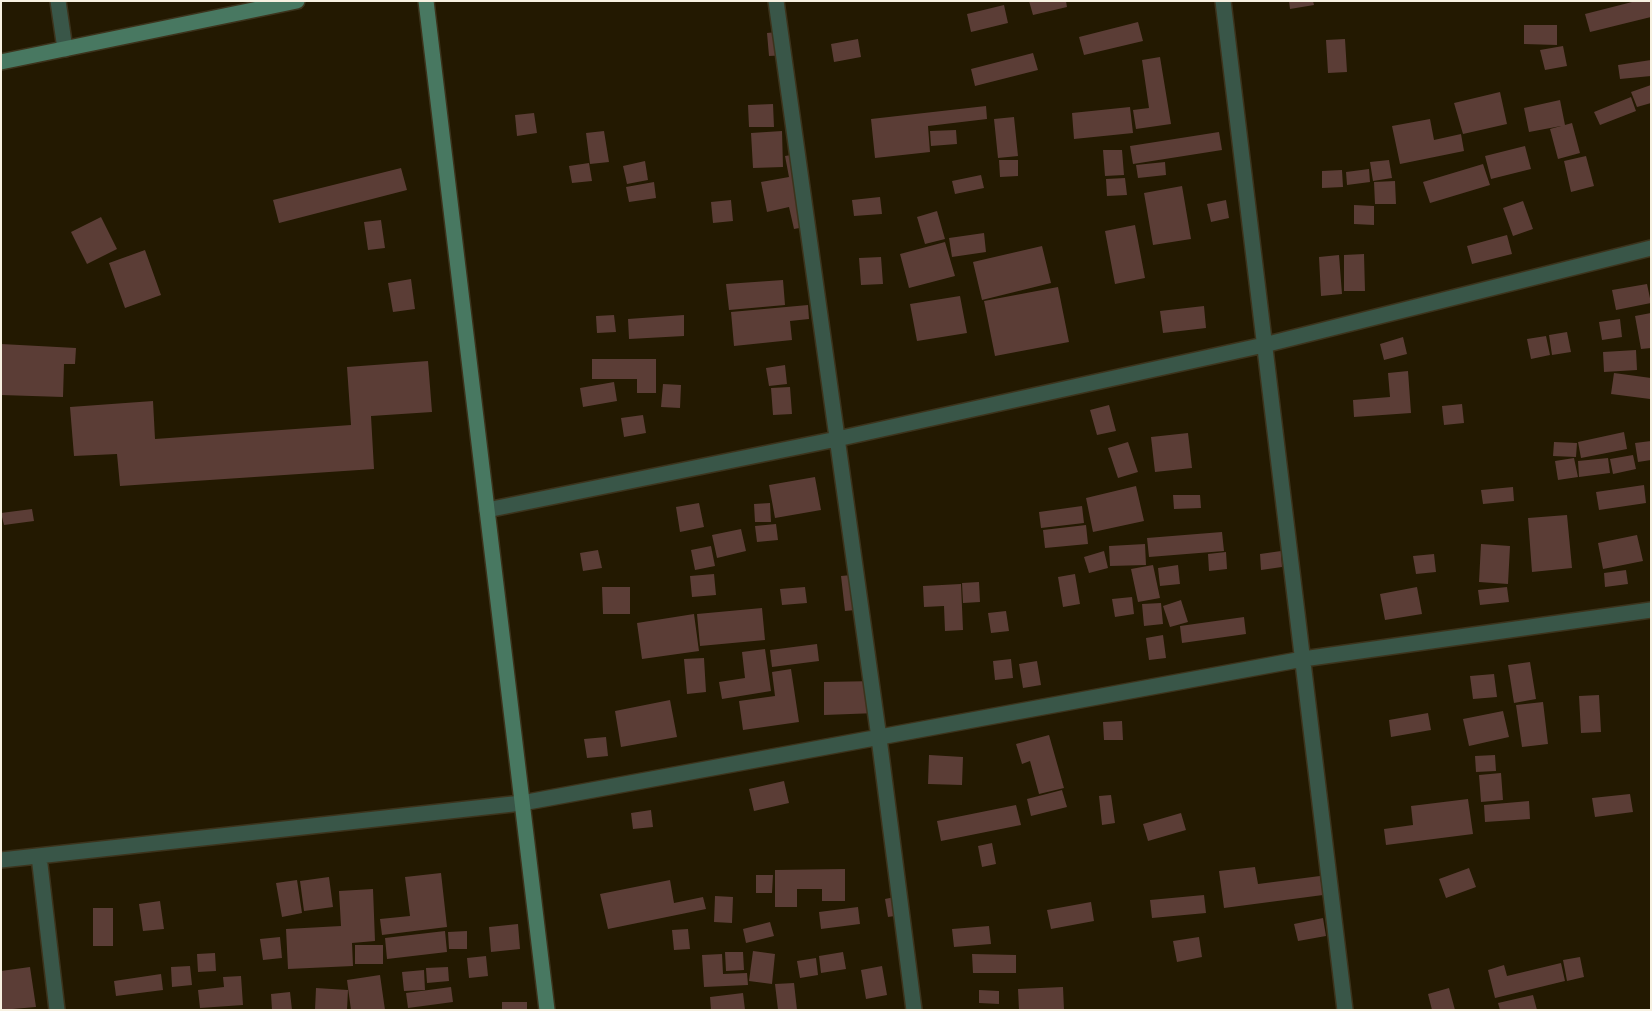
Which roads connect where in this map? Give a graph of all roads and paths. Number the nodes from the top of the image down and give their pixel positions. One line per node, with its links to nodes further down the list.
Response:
1 (58, 1): 6 (street)
2 (297, 1): 6 (street)
3 (426, 1): 11 (street)
4 (776, 1): 10 (street)
5 (1223, 1): 9 (street)
6 (65, 49): 7 (street)
7 (1, 62)
8 (1651, 248): 9 (street)
9 (1264, 345): 10 (street); 13 (street)
10 (837, 439): 11 (street); 14 (street)
11 (487, 510): 15 (street)
12 (1651, 610): 13 (street)
13 (1303, 659): 14 (street); 21 (street)
14 (879, 738): 15 (street); 20 (street)
15 (522, 803): 16 (street); 19 (street)
16 (39, 856): 17 (street); 18 (street)
17 (1, 860)
18 (57, 1010)
19 (547, 1010)
20 (914, 1010)
21 (1345, 1010)

